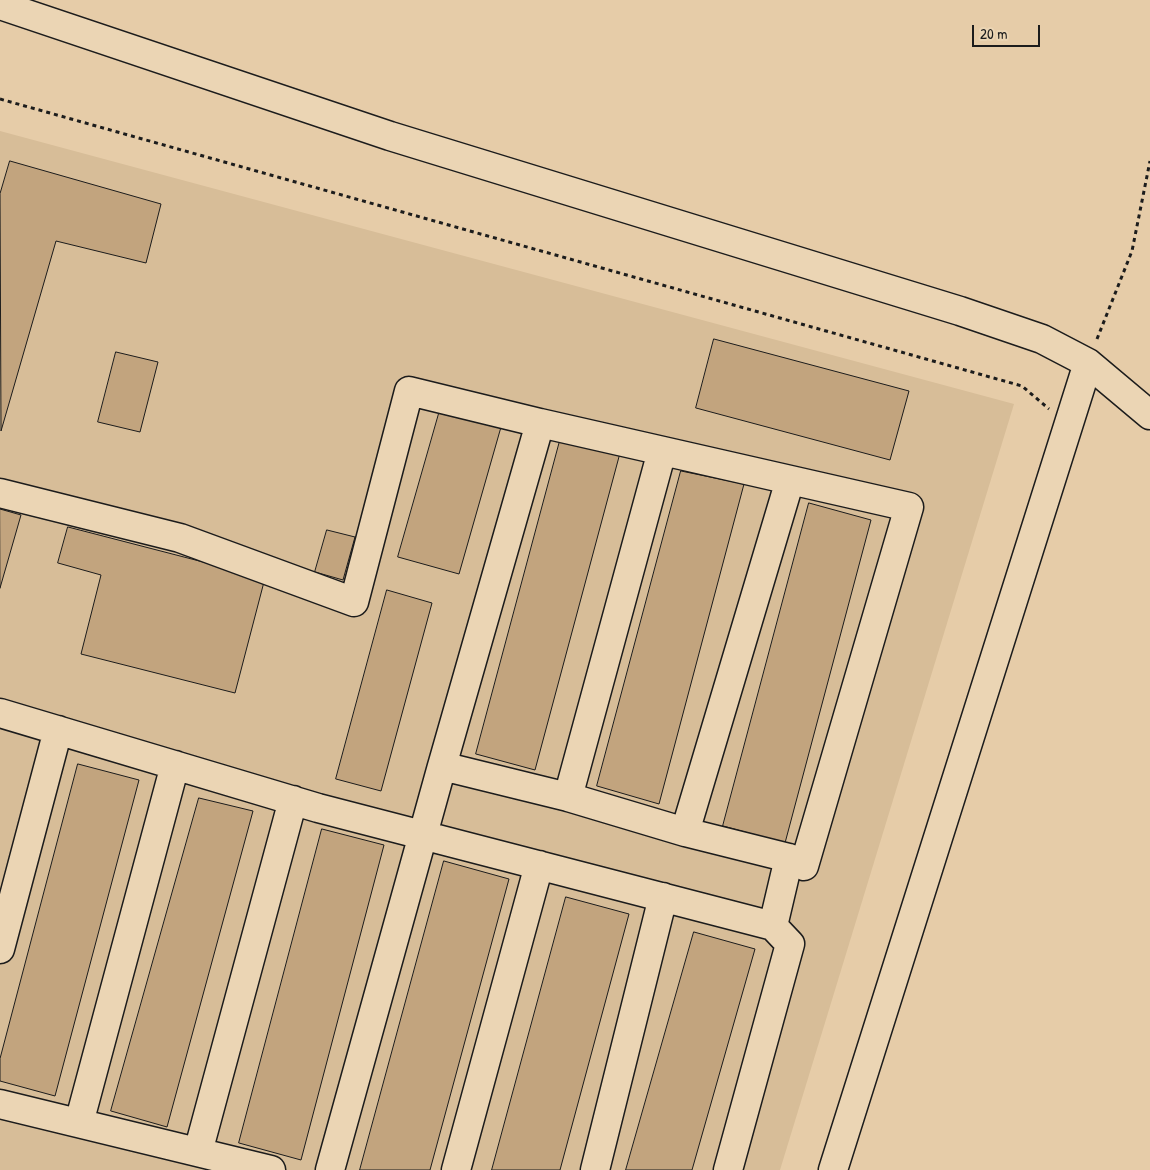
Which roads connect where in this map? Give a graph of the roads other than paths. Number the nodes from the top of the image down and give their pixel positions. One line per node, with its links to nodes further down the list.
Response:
1 (0, 5): 2 (street)
2 (1088, 363): 3 (street); 29 (street)
3 (1150, 415)
4 (540, 423): 5 (street); 7 (street); 11 (street)
5 (662, 451): 6 (street); 12 (street)
6 (790, 480): 14 (street); 16 (street)
7 (0, 493)
8 (0, 713): 9 (street)
9 (58, 730): 10 (street); 20 (street)
10 (175, 765): 13 (street); 22 (street)
11 (442, 766): 12 (street); 15 (street)
12 (568, 797): 14 (street)
13 (293, 800): 15 (street); 23 (street)
14 (685, 832): 16 (street)
15 (422, 835): 17 (street); 25 (street)
16 (789, 858): 19 (street)
17 (539, 865): 18 (street); 26 (street)
18 (663, 897): 19 (street); 27 (street)
19 (773, 926): 28 (street)
20 (0, 949)
21 (0, 1104): 22 (street)
22 (79, 1123): 23 (street)
23 (198, 1152): 24 (street)
24 (271, 1170)
25 (330, 1170)
26 (456, 1170)
27 (595, 1170)
28 (728, 1170)
29 (833, 1170)

